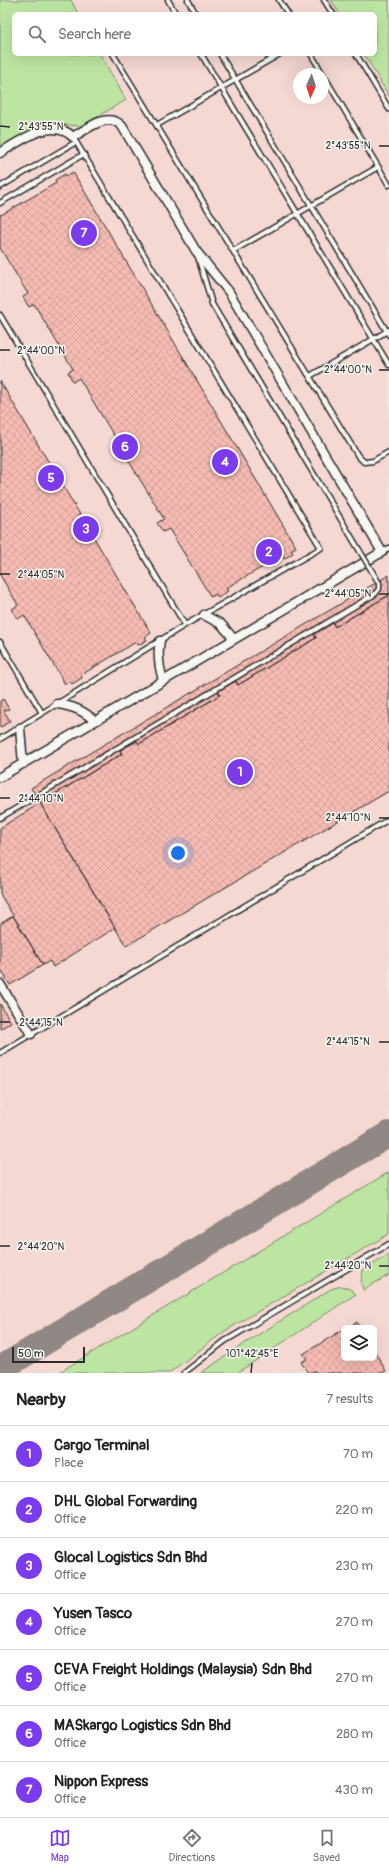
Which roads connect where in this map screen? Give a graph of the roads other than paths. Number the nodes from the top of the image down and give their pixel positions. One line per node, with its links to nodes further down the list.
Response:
1 (168, 0): 5 (lane)
2 (188, 0): 6 (lane)
3 (279, 0): 7 (lane)
4 (324, 0): 8 (lane)
5 (175, 12)
6 (195, 12)
7 (287, 12)
8 (331, 12)
9 (114, 56): 18 (lane)
10 (202, 56): 16 (lane)
11 (221, 56): 15 (lane)
12 (277, 56): 15 (lane)
13 (312, 56): 22 (lane)
14 (357, 56): 17 (lane)
15 (236, 80): 16 (lane); 26 (lane)
16 (221, 88): 18 (lane); 27 (lane)
17 (389, 108)
18 (157, 125): 29 (lane)
19 (75, 139): 20 (street); 21 (lane); 24 (lane); 28 (street)
20 (0, 153)
21 (84, 154): 25 (lane); 37 (lane)
22 (378, 167): 23 (lane); 26 (lane)
23 (389, 185)
24 (0, 187)
25 (0, 203)
26 (312, 206): 27 (lane); 31 (lane)
27 (298, 214): 29 (lane); 32 (lane)
28 (196, 251): 36 (street); 50 (lane, bridge)
29 (234, 251): 34 (lane)
30 (0, 315): 38 (lane)
31 (388, 332): 32 (lane)
32 (373, 339): 33 (lane); 34 (lane)
33 (389, 365)
34 (310, 376): 35 (lane)
35 (389, 452)
36 (386, 550): 39 (street)
37 (204, 615): 38 (lane); 39 (street)
38 (186, 625): 40 (lane)
39 (233, 638): 42 (street)
40 (160, 641): 42 (street); 43 (lane)
41 (0, 642): 44 (lane)
42 (163, 680): 45 (street)
43 (56, 704): 44 (lane); 45 (street)
44 (42, 713): 46 (lane)
45 (94, 721): 48 (street)
46 (20, 728): 47 (lane); 48 (street)
47 (0, 739)
48 (23, 764): 49 (street)
49 (0, 777)
50 (0, 818)
51 (389, 819): 53 (lane)
52 (0, 984): 53 (street)
53 (31, 1034): 54 (lane)
54 (0, 1053)
55 (389, 1244): 56 (lane)
56 (184, 1373)

